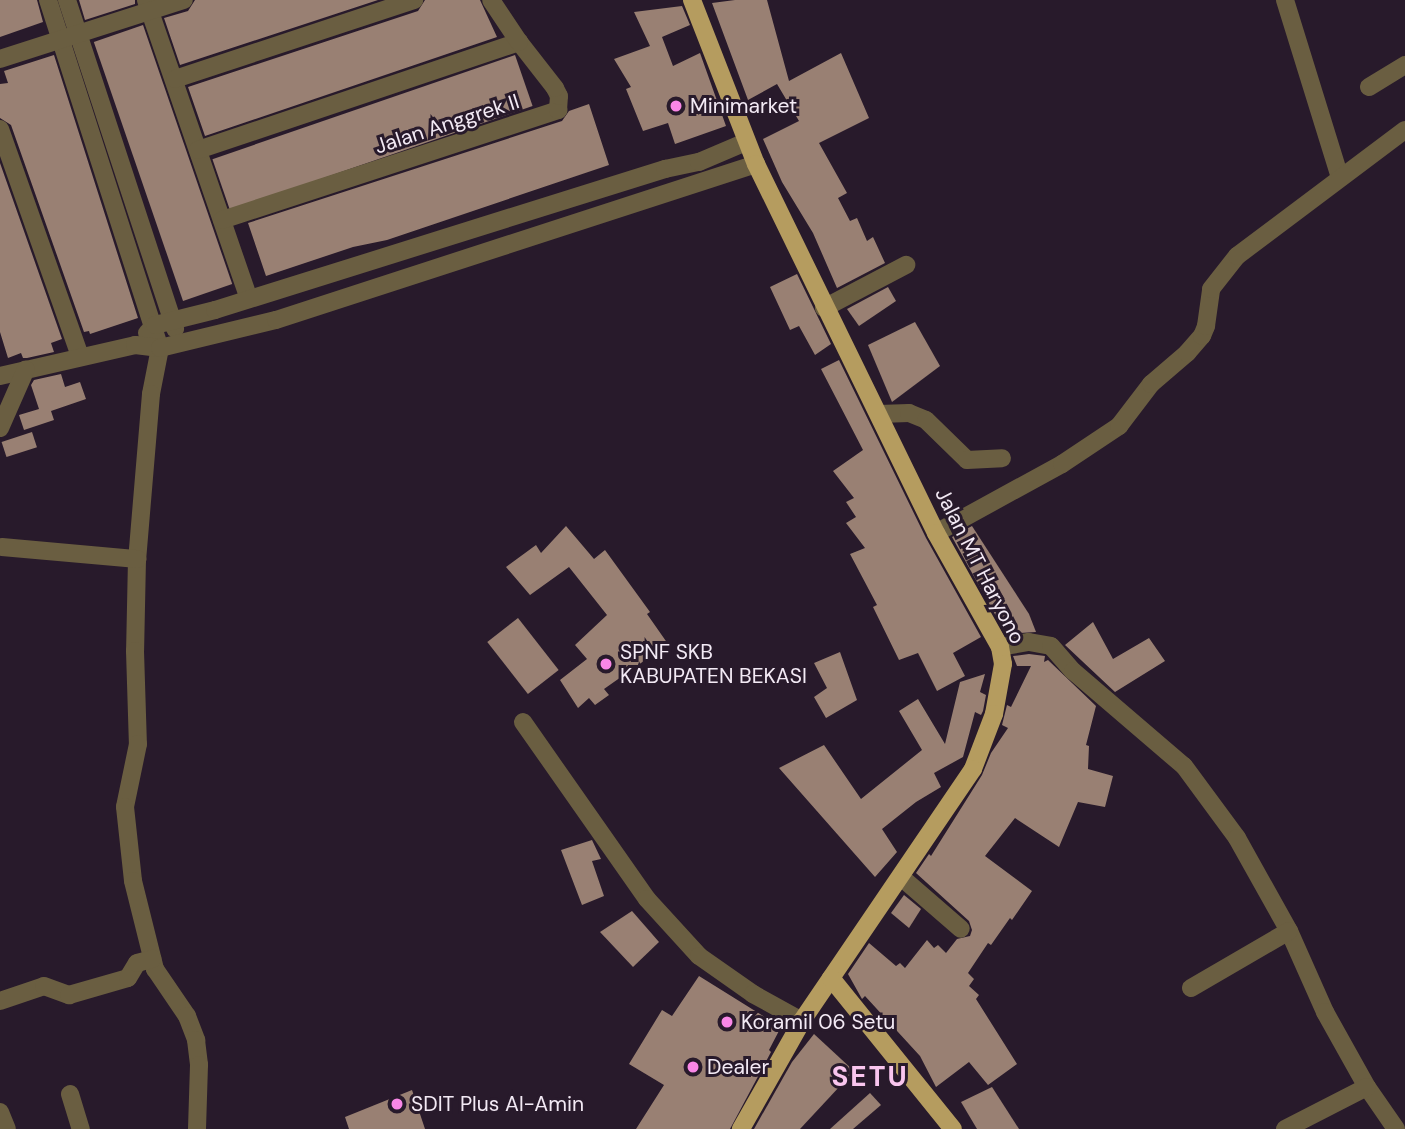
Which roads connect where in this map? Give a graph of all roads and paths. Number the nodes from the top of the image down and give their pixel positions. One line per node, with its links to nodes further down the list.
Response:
1 (48, 0): 9 (street)
2 (66, 0): 9 (street)
3 (184, 0): 8 (street)
4 (414, 0): 13 (street)
5 (491, 0): 10 (street, Jalan Anggrek II)
6 (692, 0): 17 (main road, Jalan MT Haryono)
7 (1285, 0): 20 (street)
8 (148, 6): 9 (street); 13 (street)
9 (70, 37): 11 (street); 25 (street)
10 (519, 42): 18 (street); 21 (street, Jalan Anggrek II)
11 (0, 59)
12 (1405, 65): 14 (street)
13 (175, 79): 18 (street)
14 (1370, 87)
15 (0, 129): 29 (street)
16 (1405, 130): 20 (street)
17 (746, 142): 19 (main road, Jalan MT Haryono); 23 (street)
18 (198, 150): 21 (street)
19 (756, 164): 24 (main road, Jalan MT Haryono); 26 (street)
20 (1340, 178): 35 (street)
21 (222, 219): 23 (street)
22 (906, 265): 24 (street)
23 (249, 299): 25 (street)
24 (824, 308): 32 (main road, Jalan MT Haryono)
25 (163, 323): 26 (street); 27 (street); 28 (street)
26 (179, 343): 28 (street)
27 (135, 345): 28 (street); 29 (street)
28 (160, 348): 37 (street)
29 (80, 356): 30 (street)
30 (26, 369): 31 (street); 33 (street)
31 (1, 373)
32 (879, 414): 34 (street); 35 (main road, Jalan MT Haryono)
33 (0, 428)
34 (1002, 458)
35 (936, 533): 38 (main road, Jalan MT Haryono)
36 (2, 547): 37 (street)
37 (137, 559): 43 (street)
38 (1000, 647): 40 (main road, Jalan MT Haryono); 42 (street)
39 (523, 722): 47 (street)
40 (901, 877): 41 (street); 44 (main road, Jalan MT Haryono)
41 (961, 929)
42 (1289, 931): 45 (street); 48 (street)
43 (152, 958): 46 (street); 53 (street)
44 (831, 978): 47 (main road, Jalan MT Haryono); 55 (main road)
45 (1191, 988)
46 (0, 1001)
47 (802, 1021): 54 (main road, Jalan MT Haryono)
48 (1367, 1087): 56 (street); 57 (street)
49 (70, 1094): 52 (street)
50 (0, 1112): 51 (street)
51 (7, 1129)
52 (82, 1129)
53 (197, 1129)
54 (741, 1129)
55 (953, 1129)
56 (1285, 1129)
57 (1396, 1129)

